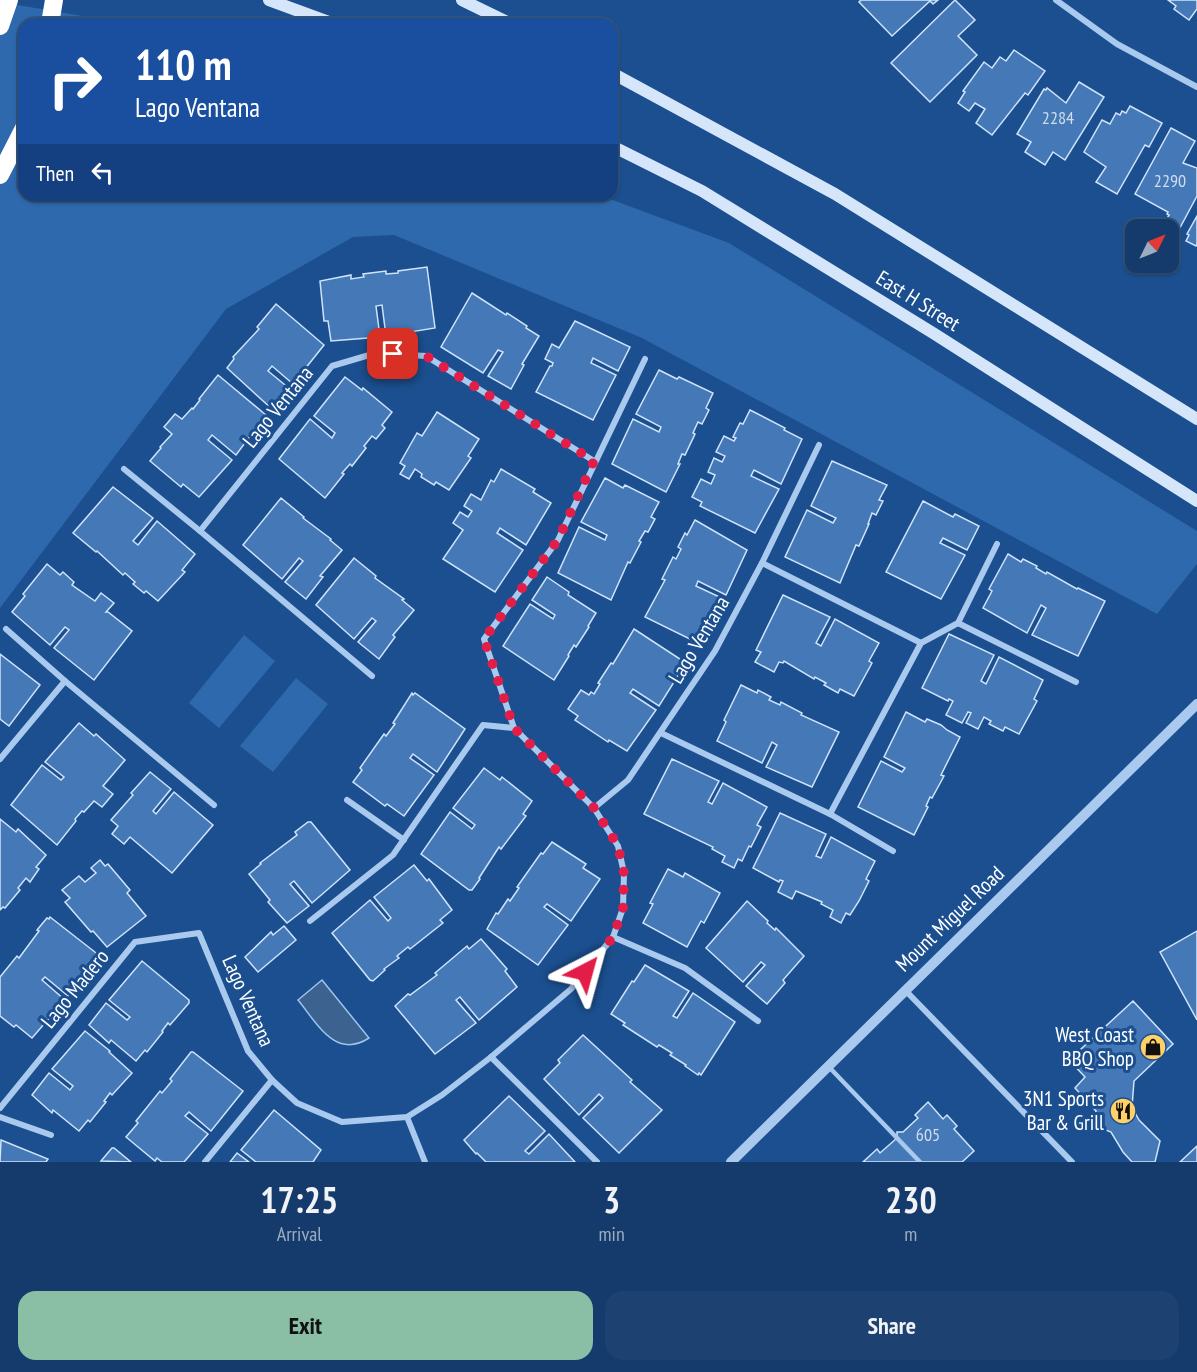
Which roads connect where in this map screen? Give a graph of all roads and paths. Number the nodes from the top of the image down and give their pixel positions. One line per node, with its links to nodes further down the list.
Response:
1 (9, 0): 9 (highway)
2 (54, 0): 6 (highway)
3 (269, 0): 7 (main road)
4 (462, 0): 8 (main road)
5 (1056, 0): 11 (street)
6 (51, 18)
7 (318, 18)
8 (499, 18)
9 (0, 26)
10 (618, 76): 16 (main road)
11 (1197, 87)
12 (18, 140): 14 (highway)
13 (618, 149): 20 (main road, East H Street)
14 (0, 175)
15 (645, 359): 18 (street, Lago Ventana)
16 (1197, 419)
17 (819, 445): 23 (street, Lago Ventana)
18 (594, 461): 21 (street, Lago Ventana); 31 (street, Lago Ventana)
19 (124, 469): 21 (street)
20 (1197, 501)
21 (201, 531): 27 (street)
22 (997, 543): 24 (street)
23 (762, 563): 26 (street); 32 (street, Lago Ventana)
24 (958, 623): 26 (street); 29 (street)
25 (6, 629): 28 (street)
26 (921, 643): 37 (street)
27 (372, 676)
28 (65, 681): 33 (street); 35 (street)
29 (1076, 682)
30 (1197, 704): 43 (street, Mount Miguel Road)
31 (514, 728): 36 (street, Lago Ventana); 38 (street)
32 (661, 733): 36 (street, Lago Ventana); 37 (street)
33 (0, 759)
34 (346, 800): 38 (street)
35 (214, 805)
36 (594, 808): 42 (street, Lago Ventana)
37 (830, 814): 39 (street)
38 (404, 840): 40 (street)
39 (893, 851)
40 (310, 921)
41 (199, 933): 47 (street, Lago Ventana); 48 (street, Lago Madero)
42 (613, 937): 44 (street); 45 (street, Lago Ventana)
43 (905, 990): 46 (street, Mount Miguel Road); 57 (street)
44 (758, 1021)
45 (491, 1057): 50 (street, Lago Ventana); 55 (street)
46 (829, 1067): 52 (street, Mount Miguel Road); 56 (lane)
47 (272, 1080): 50 (street, Lago Ventana); 53 (street)
48 (0, 1108)
49 (0, 1117): 51 (street)
50 (407, 1117): 54 (street)
51 (51, 1135)
52 (737, 1160)
53 (205, 1162)
54 (425, 1162)
55 (597, 1162)
56 (920, 1162)
57 (1072, 1162)

